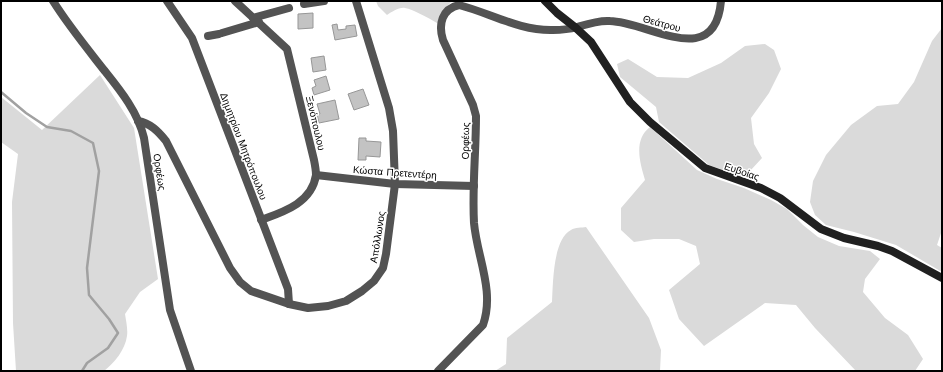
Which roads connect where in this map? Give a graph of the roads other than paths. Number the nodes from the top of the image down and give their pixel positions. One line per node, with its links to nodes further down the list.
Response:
1 (53, 1): 13 (street, Ορφέως)
2 (167, 1): 17 (street, Δημητρίου Μητρόπουλου)
3 (235, 1): 10 (street, Ξενόπουλου)
4 (324, 1): 8 (street)
5 (356, 1): 15 (street, Απόλλωνος)
6 (545, 1): 11 (street, Ευβοίας)
7 (721, 1): 11 (street, Θεάτρου)
8 (304, 4)
9 (289, 8): 10 (street)
10 (256, 20): 12 (street); 14 (street, Ξενόπουλου)
11 (576, 28): 16 (street, Ορφέως); 18 (street, Ευβοίας)
12 (208, 36)
13 (138, 121): 19 (street, Απόλλωνος); 20 (street, Ορφέως)
14 (316, 175): 15 (street, Κώστα Πρετεντέρη); 17 (street)
15 (395, 184): 16 (street, Κώστα Πρετεντέρη); 19 (street, Απόλλωνος)
16 (474, 186): 21 (street, Ορφέως)
17 (261, 220): 19 (street, Δημητρίου Μητρόπουλου)
18 (942, 278)
19 (289, 304)
20 (191, 371)
21 (438, 371)

